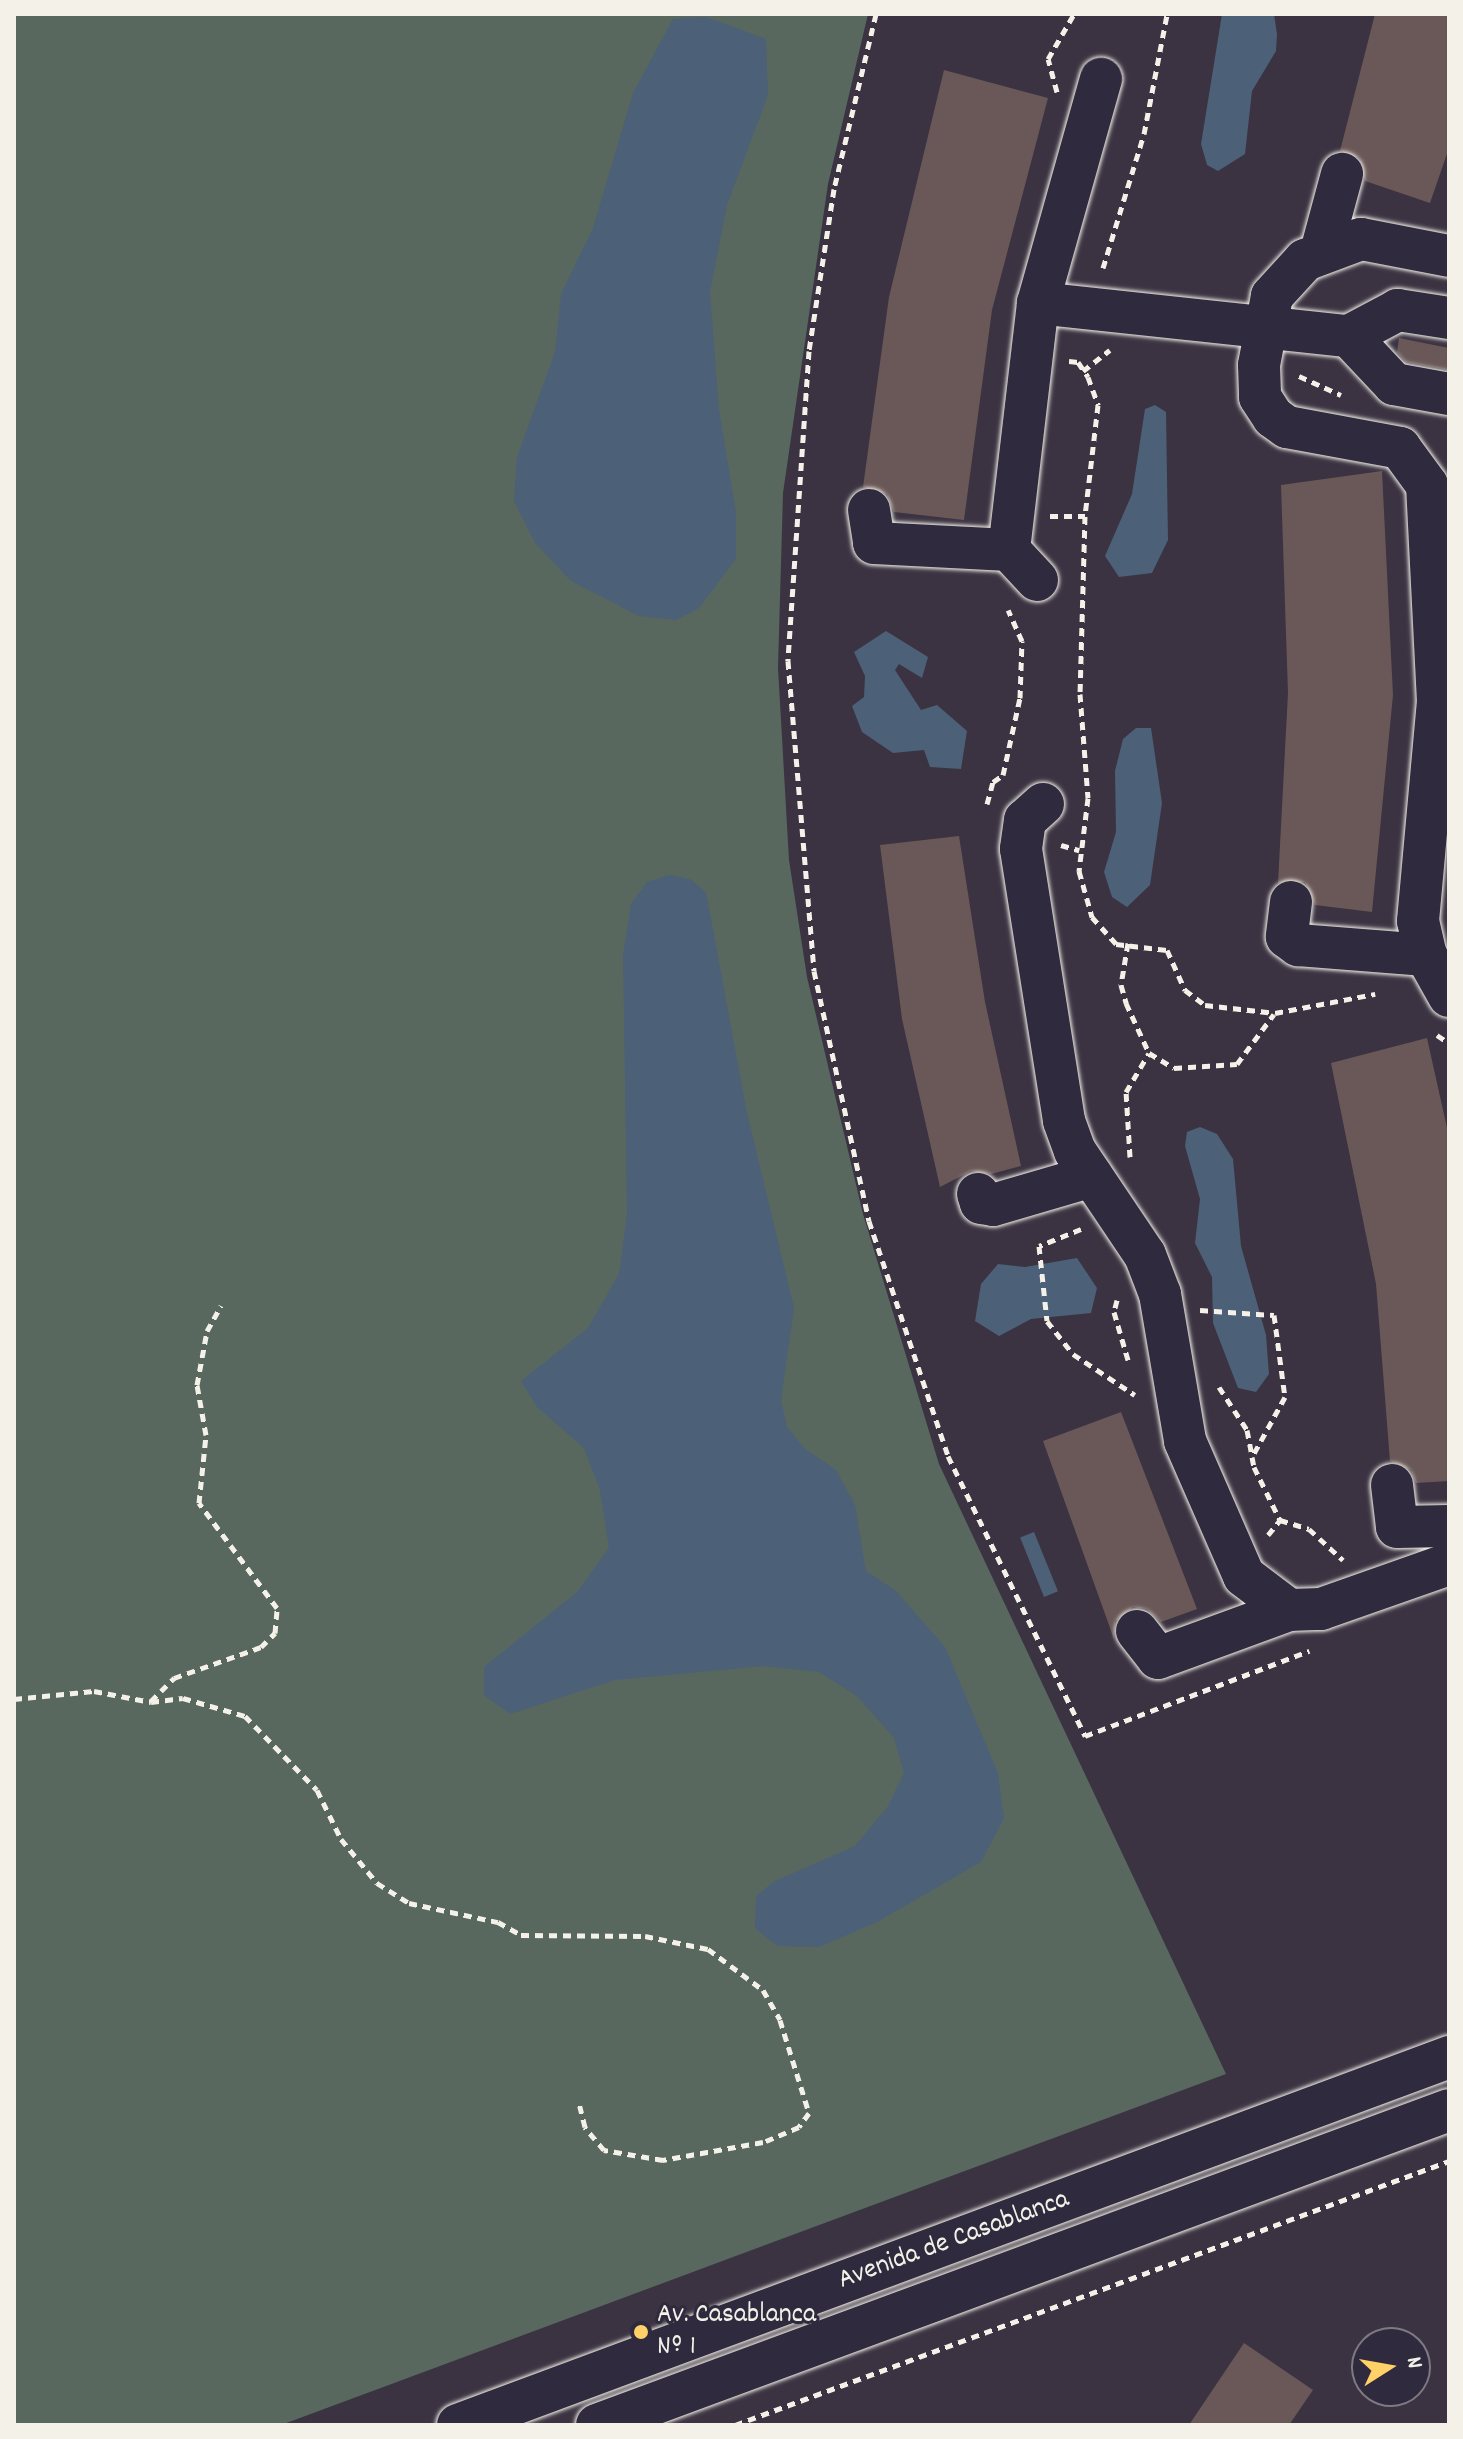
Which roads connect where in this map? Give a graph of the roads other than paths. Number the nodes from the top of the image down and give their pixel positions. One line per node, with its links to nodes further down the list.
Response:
1 (1101, 79): 5 (street)
2 (1342, 174): 3 (street)
3 (1321, 252): 4 (street); 7 (street)
4 (1449, 256)
5 (1038, 303): 7 (street); 11 (street)
6 (1449, 318): 8 (street)
7 (1266, 325): 8 (street); 15 (street)
8 (1349, 336): 9 (street)
9 (1449, 394)
10 (869, 510): 11 (street)
11 (1009, 550): 12 (street)
12 (1037, 580)
13 (1043, 804): 18 (street)
14 (1291, 902): 15 (street)
15 (1426, 955): 16 (street)
16 (1449, 996)
17 (978, 1194): 18 (street)
18 (1103, 1204): 22 (street)
19 (1392, 1485): 20 (street)
20 (1449, 1526)
21 (1449, 1564): 22 (street)
22 (1289, 1610): 23 (street)
23 (1137, 1631)
24 (1449, 2057): 26 (street, Avenida de Casablanca)
25 (1449, 2110): 27 (street, Avenida de Casablanca)
26 (458, 2425)
27 (597, 2425)

